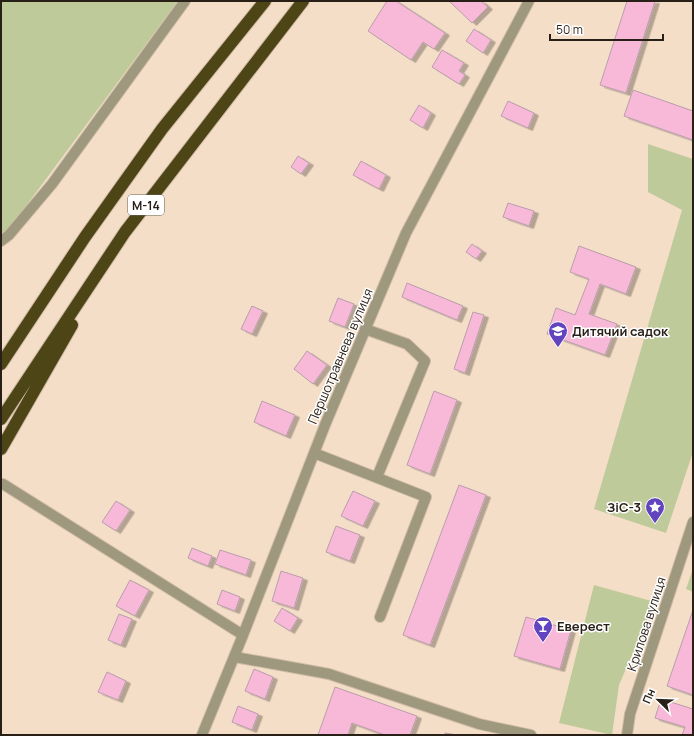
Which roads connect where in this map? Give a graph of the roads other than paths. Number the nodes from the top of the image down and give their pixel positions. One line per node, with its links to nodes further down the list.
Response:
1 (185, 1): 6 (street)
2 (265, 1): 8 (highway, М-14)
3 (303, 1): 5 (highway, М-14)
4 (529, 1): 7 (street, Першотравнева вулиця)
5 (125, 232): 9 (highway, М-14); 10 (highway)
6 (1, 241)
7 (365, 329): 11 (street, Першотравнева вулиця); 12 (street)
8 (1, 364)
9 (1, 419)
10 (1, 450)
11 (314, 452): 12 (street); 16 (street, Першотравнева вулиця)
12 (377, 477): 15 (street)
13 (3, 484): 16 (street)
14 (693, 522): 20 (street, Крилова вулиця)
15 (380, 617)
16 (243, 635): 17 (street, Першотравнева вулиця)
17 (235, 657): 18 (street, Першотравнева вулиця); 19 (street)
18 (202, 735)
19 (531, 735)
20 (627, 735)

